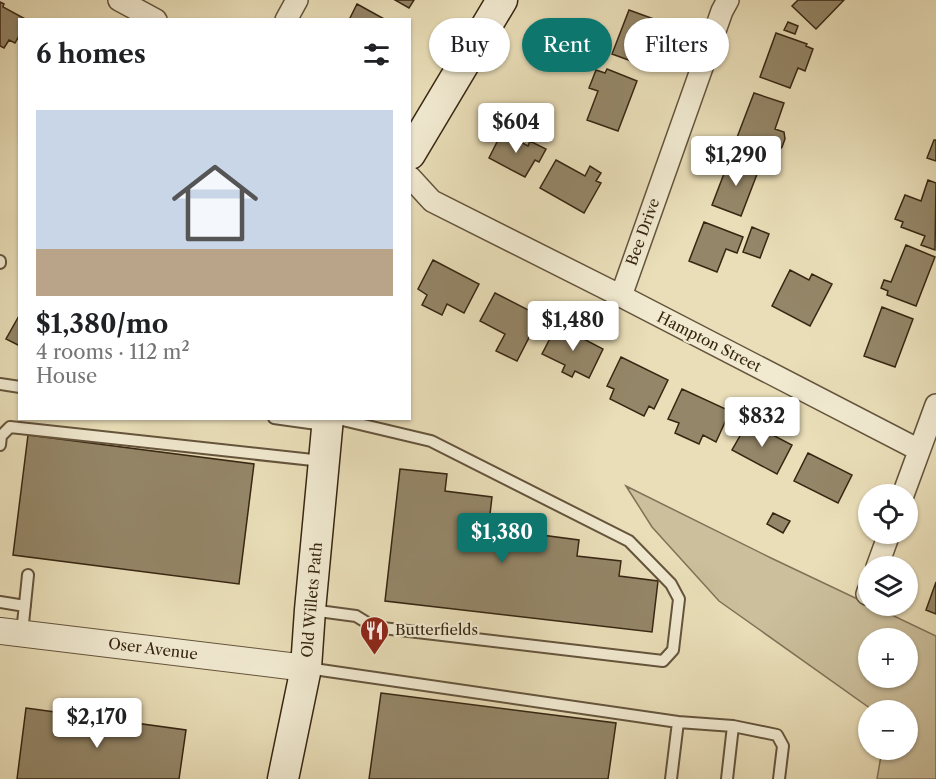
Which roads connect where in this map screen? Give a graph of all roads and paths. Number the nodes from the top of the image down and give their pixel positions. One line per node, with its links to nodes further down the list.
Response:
1 (119, 0): 5 (street)
2 (297, 0): 6 (street)
3 (502, 0): 7 (main road)
4 (728, 0): 9 (street, Bee Drive)
5 (152, 18)
6 (287, 18)
7 (411, 152)
8 (411, 178): 9 (street, Hampton Street)
9 (621, 296): 16 (street, Hampton Street)
10 (0, 384): 11 (lane)
11 (18, 387)
12 (936, 405): 16 (street)
13 (311, 420): 14 (lane)
14 (330, 421): 17 (main road, Old Willets Path); 22 (lane)
15 (0, 445): 17 (lane)
16 (919, 450): 18 (street)
17 (324, 462): 22 (main road, Old Willets Path)
18 (907, 484)
19 (28, 575): 21 (lane)
20 (0, 602): 21 (lane)
21 (25, 606): 23 (lane)
22 (310, 610): 24 (main road, Old Willets Path)
23 (11, 632): 24 (street, Oser Avenue)
24 (306, 668): 25 (lane); 27 (main road, Old Willets Path)
25 (678, 722): 26 (lane); 28 (lane)
26 (733, 726): 29 (lane); 30 (lane)
27 (283, 779)
28 (670, 779)
29 (727, 779)
30 (779, 779)

